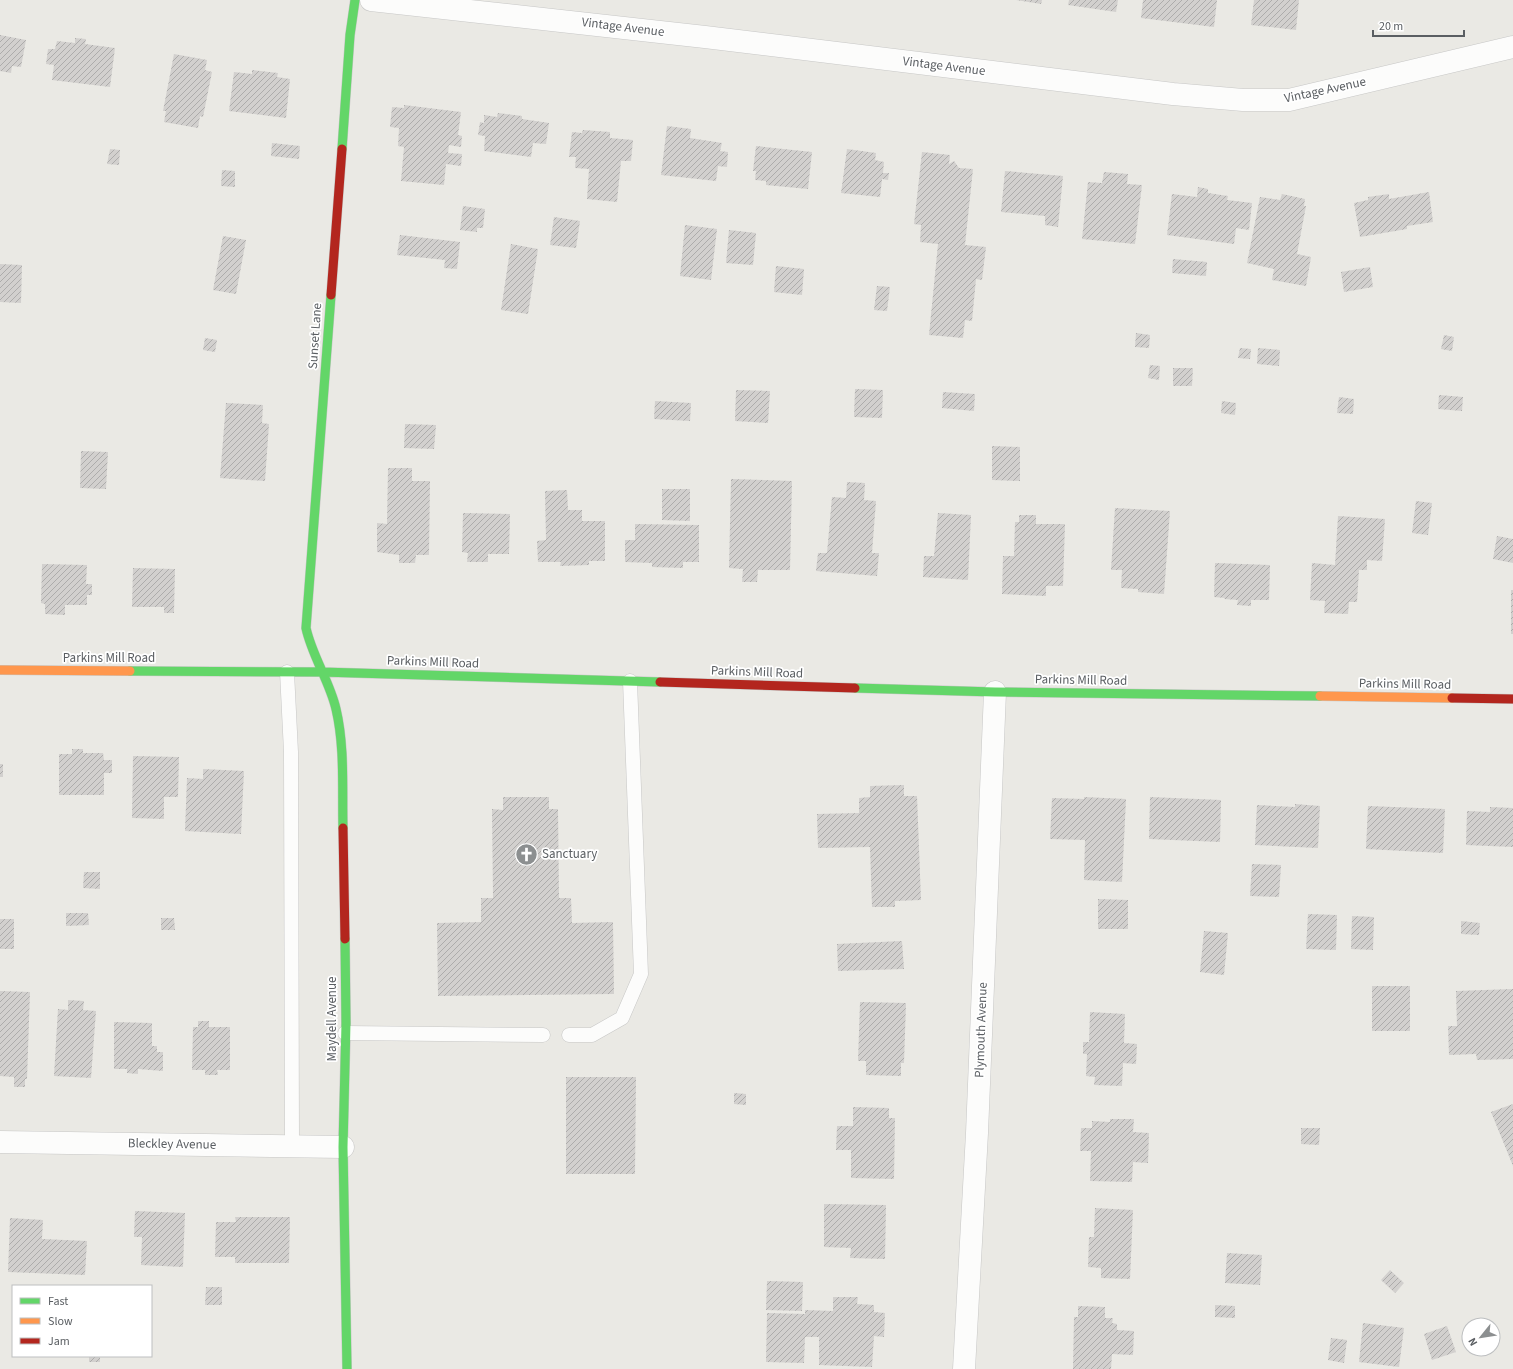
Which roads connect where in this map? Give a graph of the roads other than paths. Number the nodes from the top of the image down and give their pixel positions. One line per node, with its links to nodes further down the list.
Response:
1 (355, 0): 6 (street, Sunset Lane)
2 (371, 0): 3 (street, Vintage Avenue)
3 (1513, 47)
4 (0, 670): 5 (street, Parkins Mill Road)
5 (287, 672): 6 (street, Parkins Mill Road); 14 (lane)
6 (321, 672): 7 (street, Parkins Mill Road); 10 (street, Maydell Avenue)
7 (630, 681): 8 (street, Parkins Mill Road); 12 (lane)
8 (996, 692): 9 (street, Parkins Mill Road); 17 (street, Plymouth Avenue)
9 (1513, 699)
10 (346, 1033): 11 (lane); 15 (street, Maydell Avenue)
11 (543, 1035)
12 (568, 1035)
13 (0, 1142): 14 (street, Bleckley Avenue)
14 (292, 1146): 15 (street, Bleckley Avenue)
15 (343, 1146): 16 (street, Maydell Avenue)
16 (347, 1369)
17 (964, 1369)

